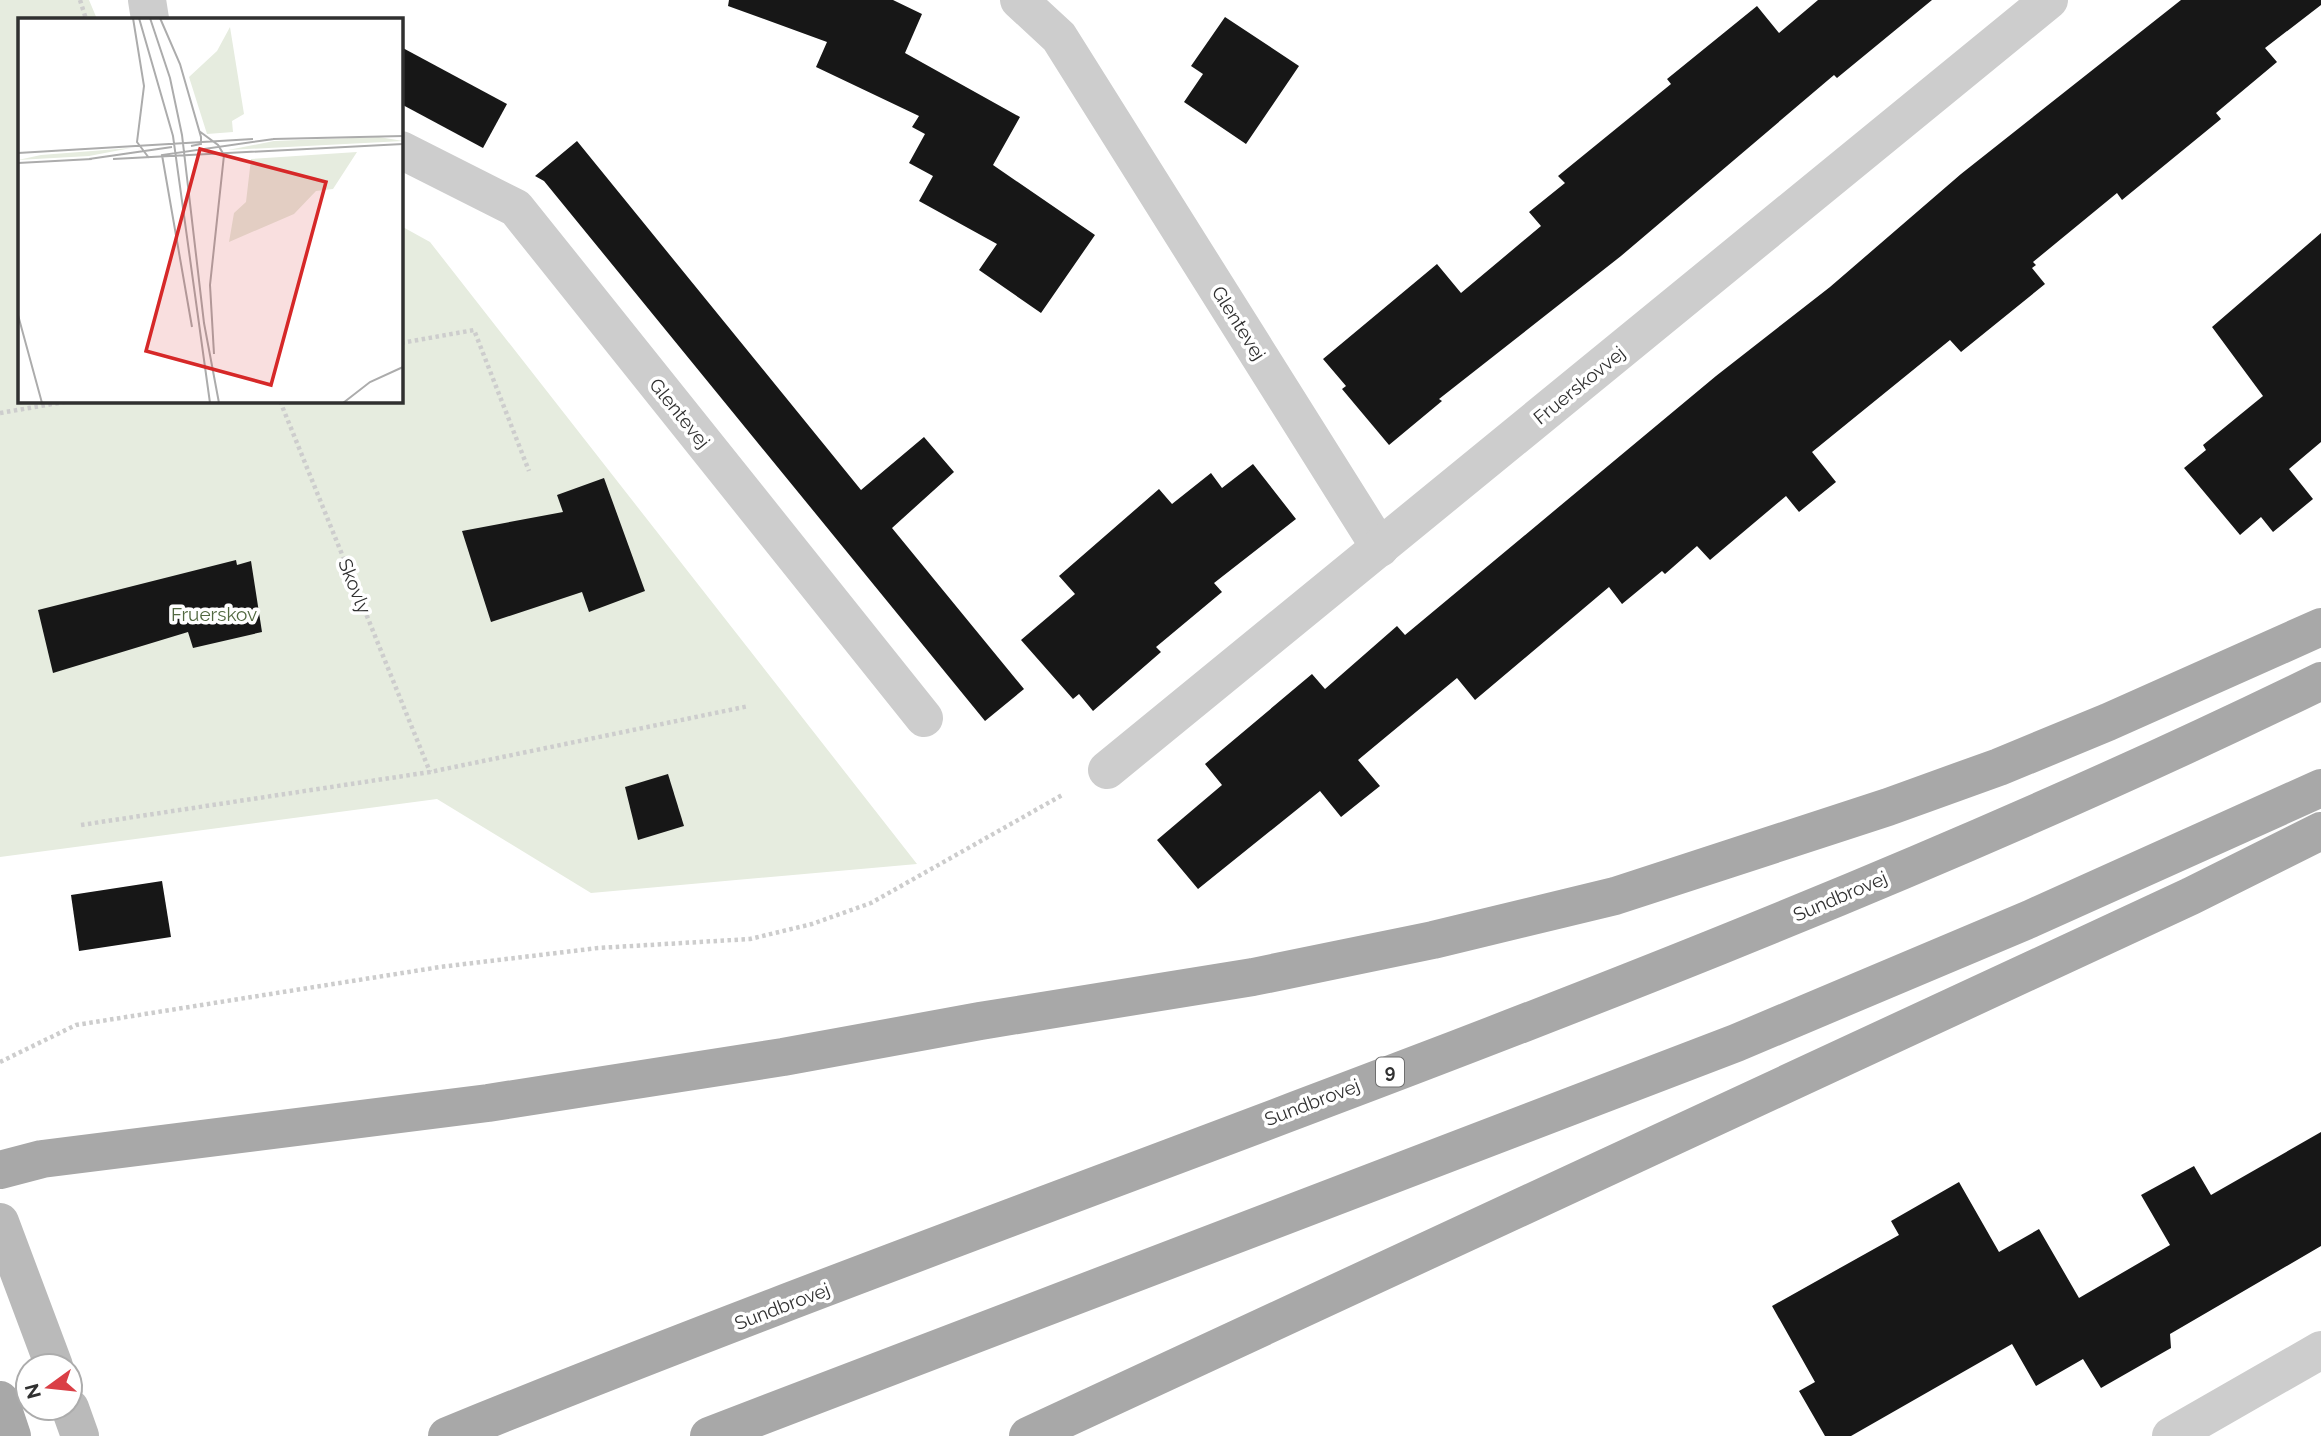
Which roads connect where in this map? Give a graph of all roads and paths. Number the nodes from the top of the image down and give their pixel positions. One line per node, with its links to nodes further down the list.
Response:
1 (80, 0): 5 (path)
2 (147, 0): 6 (street)
3 (1019, 0): 13 (street, Glentevej)
4 (2049, 0): 13 (street, Fruerskovvej)
5 (86, 18)
6 (150, 18)
7 (402, 151): 17 (street, Glentevej)
8 (402, 343): 12 (path)
9 (65, 402): 11 (path)
10 (280, 402): 19 (path, Skovly)
11 (0, 413)
12 (529, 471)
13 (1380, 548): 18 (street, Fruerskovvej)
14 (2321, 627): 24 (main road)
15 (2321, 681): 30 (main road, Sundbrovej / 9)
16 (749, 706): 19 (path)
17 (924, 718)
18 (1107, 769): 23 (path)
19 (430, 772): 21 (path)
20 (2321, 788): 31 (main road)
21 (81, 825)
22 (2321, 831): 32 (main road)
23 (0, 1062)
24 (0, 1170)
25 (0, 1222): 26 (street)
26 (49, 1352)
27 (2318, 1360): 33 (street)
28 (0, 1400): 29 (main road)
29 (12, 1436)
30 (447, 1436)
31 (709, 1436)
32 (1028, 1436)
33 (2171, 1436)

